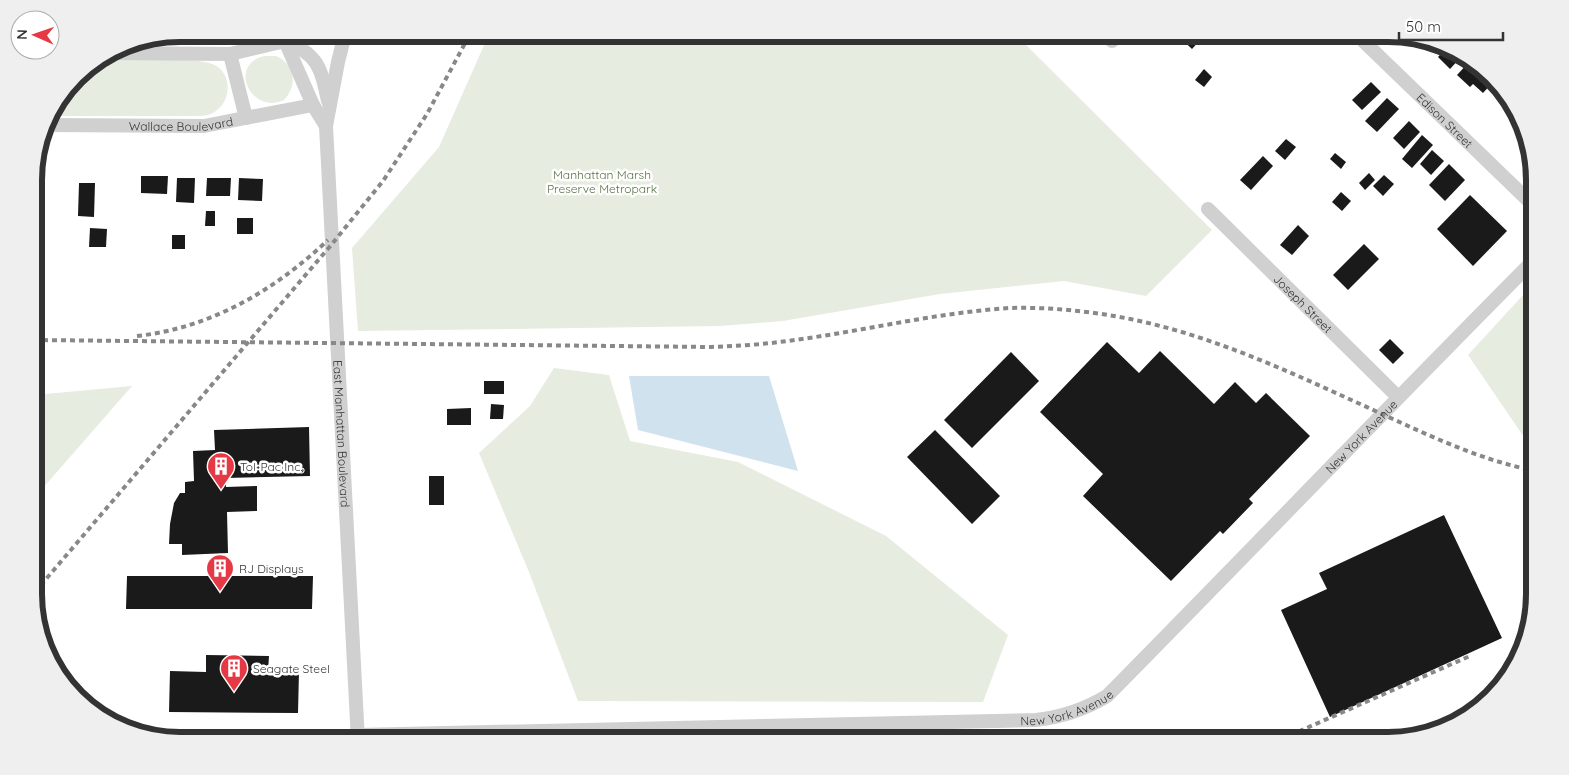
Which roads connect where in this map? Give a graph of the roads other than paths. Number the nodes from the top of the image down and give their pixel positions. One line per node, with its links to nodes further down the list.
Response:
1 (268, 42): 7 (street)
2 (286, 42): 8 (street, East Manhattan Boulevard)
3 (292, 42): 9 (street)
4 (343, 42): 9 (street, East Manhattan Boulevard)
5 (1364, 42): 13 (street, Edison Street)
6 (128, 53): 7 (street)
7 (230, 54): 10 (street)
8 (313, 105): 10 (street, Wallace Boulevard); 12 (street, East Manhattan Boulevard)
9 (330, 108): 12 (street, East Manhattan Boulevard)
10 (246, 118): 11 (street, Wallace Boulevard)
11 (55, 124)
12 (326, 126): 17 (street, East Manhattan Boulevard)
13 (1526, 198)
14 (1208, 210): 16 (street, Joseph Street)
15 (1526, 268): 16 (street, New York Avenue)
16 (1398, 397): 18 (street, New York Avenue)
17 (357, 732)
18 (583, 732)

